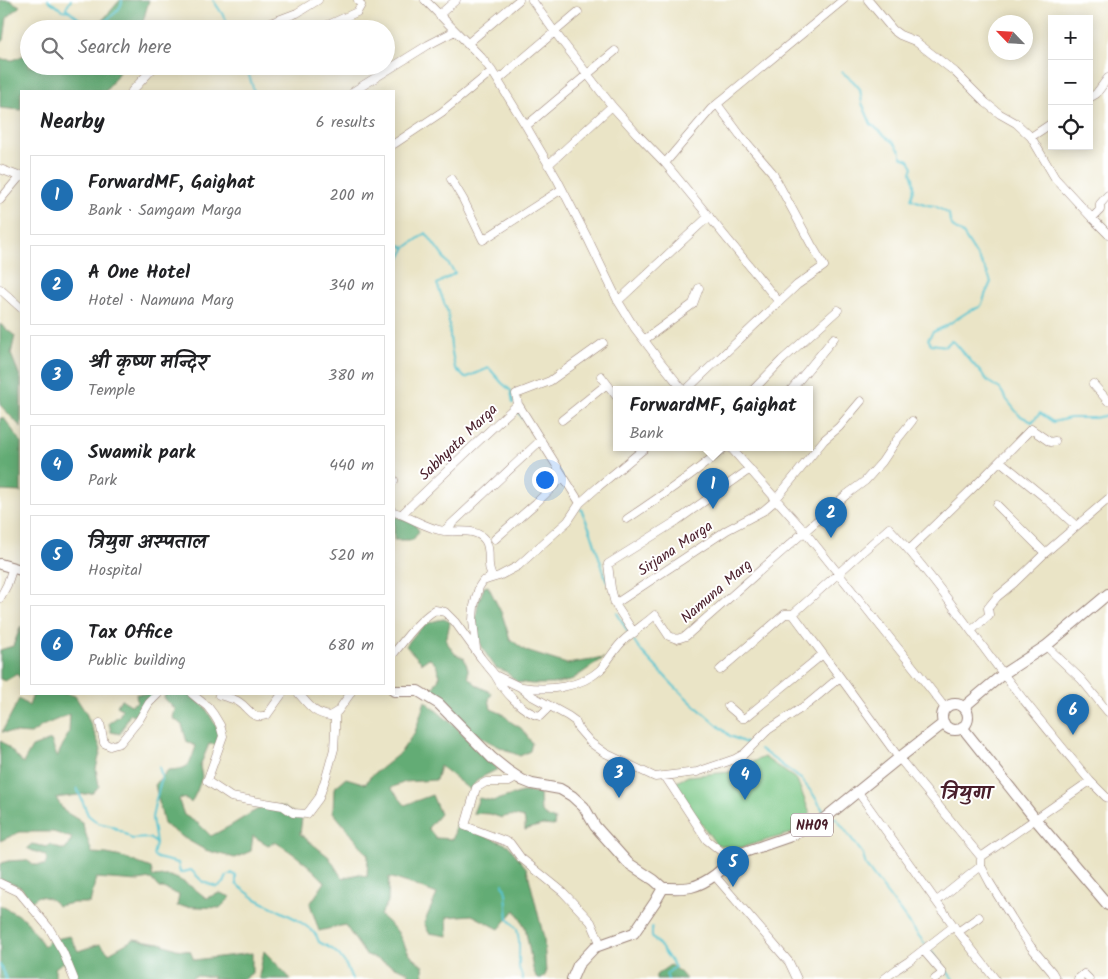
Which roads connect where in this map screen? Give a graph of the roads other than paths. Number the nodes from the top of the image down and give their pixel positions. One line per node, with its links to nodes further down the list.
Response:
1 (318, 0): 11 (street)
2 (358, 0): 12 (street)
3 (425, 0): 10 (street)
4 (456, 0): 10 (street)
5 (519, 0): 15 (street)
6 (532, 0): 14 (street)
7 (843, 0): 27 (street)
8 (868, 0): 31 (street)
9 (578, 12): 14 (street)
10 (439, 15): 13 (street)
11 (278, 20)
12 (339, 20)
13 (455, 31): 15 (street); 17 (street)
14 (554, 31): 21 (street); 23 (street)
15 (467, 44): 18 (street)
16 (615, 51): 21 (street)
17 (395, 66)
18 (492, 71): 23 (street); 32 (street)
19 (147, 75): 24 (street)
20 (380, 75): 25 (street)
21 (587, 75): 28 (street); 29 (street)
22 (1108, 78): 26 (street)
23 (498, 80): 29 (street)
24 (133, 90)
25 (356, 90)
26 (1093, 96)
27 (717, 104): 33 (street); 48 (street)
28 (612, 106): 33 (street); 34 (street)
29 (526, 126): 34 (street)
30 (1048, 126): 31 (street)
31 (1031, 137): 43 (street)
32 (395, 143)
33 (665, 163): 42 (street)
34 (548, 165): 39 (street)
35 (0, 169): 36 (street)
36 (20, 176)
37 (20, 177): 41 (street)
38 (451, 179): 39 (street)
39 (562, 189): 47 (street)
40 (1108, 196): 43 (street)
41 (0, 200)
42 (708, 216): 47 (street); 48 (street)
43 (1092, 218): 44 (street)
44 (1108, 234)
45 (698, 288): 52 (street)
46 (0, 289): 49 (street)
47 (618, 301): 52 (street)
48 (779, 302): 58 (street)
49 (20, 307)
50 (838, 310): 59 (street)
51 (834, 338): 60 (street)
52 (644, 340): 57 (street)
53 (603, 343): 64 (street)
54 (601, 376): 55 (street)
55 (607, 384): 61 (street); 65 (street)
56 (1093, 384): 63 (street)
57 (682, 386)
58 (689, 386)
59 (757, 386)
60 (794, 386)
61 (613, 392)
62 (861, 401): 76 (street, Sirjana Marga)
63 (1108, 401)
64 (518, 404): 67 (street, Sabhyata Marga); 80 (street, Sabhyata Marga)
65 (562, 420)
66 (912, 421): 84 (street)
67 (541, 440): 74 (street, Sabhyata Marga); 83 (street)
68 (1055, 441): 72 (street)
69 (641, 451): 77 (street)
70 (720, 451): 81 (street)
71 (734, 451): 73 (street)
72 (1000, 461): 82 (street); 86 (street)
73 (750, 469): 76 (street); 94 (street)
74 (564, 478): 77 (street, Sabhyata Marga); 85 (street)
75 (1108, 499): 82 (street)
76 (776, 500): 84 (street); 94 (street, Sirjana Marga)
77 (580, 503): 91 (street)
78 (997, 505): 87 (street)
79 (395, 512): 80 (street)
80 (402, 514): 83 (street)
81 (627, 519)
82 (1076, 526): 87 (street)
83 (444, 531): 91 (street)
84 (805, 532): 90 (street); 97 (street, Namuna Marg)
85 (495, 540)
86 (909, 550): 90 (street); 96 (street)
87 (1044, 553): 96 (street)
88 (0, 564): 89 (main road)
89 (17, 569): 93 (street)
90 (838, 574): 95 (street); 117 (street)
91 (489, 579): 99 (street)
92 (1108, 594): 98 (main road)
93 (0, 598)
94 (615, 604): 97 (street)
95 (793, 614): 101 (street); 102 (street)
96 (972, 630): 104 (street)
97 (634, 633): 106 (street, Namuna Marg)
98 (1046, 646): 104 (main road); 118 (street)
99 (476, 651): 100 (street); 103 (street)
100 (395, 652)
101 (823, 654): 105 (street); 115 (street)
102 (720, 670)
103 (495, 674): 106 (street); 114 (street)
104 (1003, 674): 116 (main road); 126 (street)
105 (840, 677): 123 (street); 124 (street)
106 (520, 687): 114 (street)
107 (395, 691): 125 (main road)
108 (157, 695): 120 (street)
109 (193, 695): 119 (street)
110 (219, 695): 111 (street)
111 (281, 695)
112 (300, 695): 119 (street)
113 (349, 695): 119 (street)
114 (550, 706): 124 (street)
115 (728, 706)
116 (964, 707): 117 (main road); 122 (main road)
117 (945, 708): 121 (main road)
118 (1107, 710)
119 (335, 712)
120 (100, 723)
121 (944, 723): 122 (main road); 123 (main road, NH09)
122 (962, 727): 129 (main road)
123 (899, 758): 127 (main road, NH09); 131 (street)
124 (665, 776): 130 (street)
125 (518, 777): 135 (main road); 140 (street)
126 (1090, 781): 128 (street); 129 (street)
127 (858, 792): 130 (main road, NH09); 136 (street)
128 (1108, 798)
129 (1036, 820): 131 (street); 137 (main road)
130 (736, 855): 133 (main road, NH09)
131 (981, 857): 132 (street)
132 (980, 866): 136 (street); 148 (street)
133 (714, 875): 135 (main road, NH09); 144 (street)
134 (0, 883): 142 (street)
135 (663, 888): 140 (main road)
136 (937, 901): 139 (street)
137 (1108, 906)
138 (979, 918): 139 (street)
139 (956, 929): 141 (street); 147 (street)
140 (601, 945): 143 (main road)
141 (923, 950): 145 (street); 146 (street)
142 (74, 979)
143 (572, 979)
144 (797, 979)
145 (884, 979)
146 (935, 979)
147 (995, 979)
148 (1056, 979)
149 (1078, 979): 150 (street)
150 (1089, 979)

